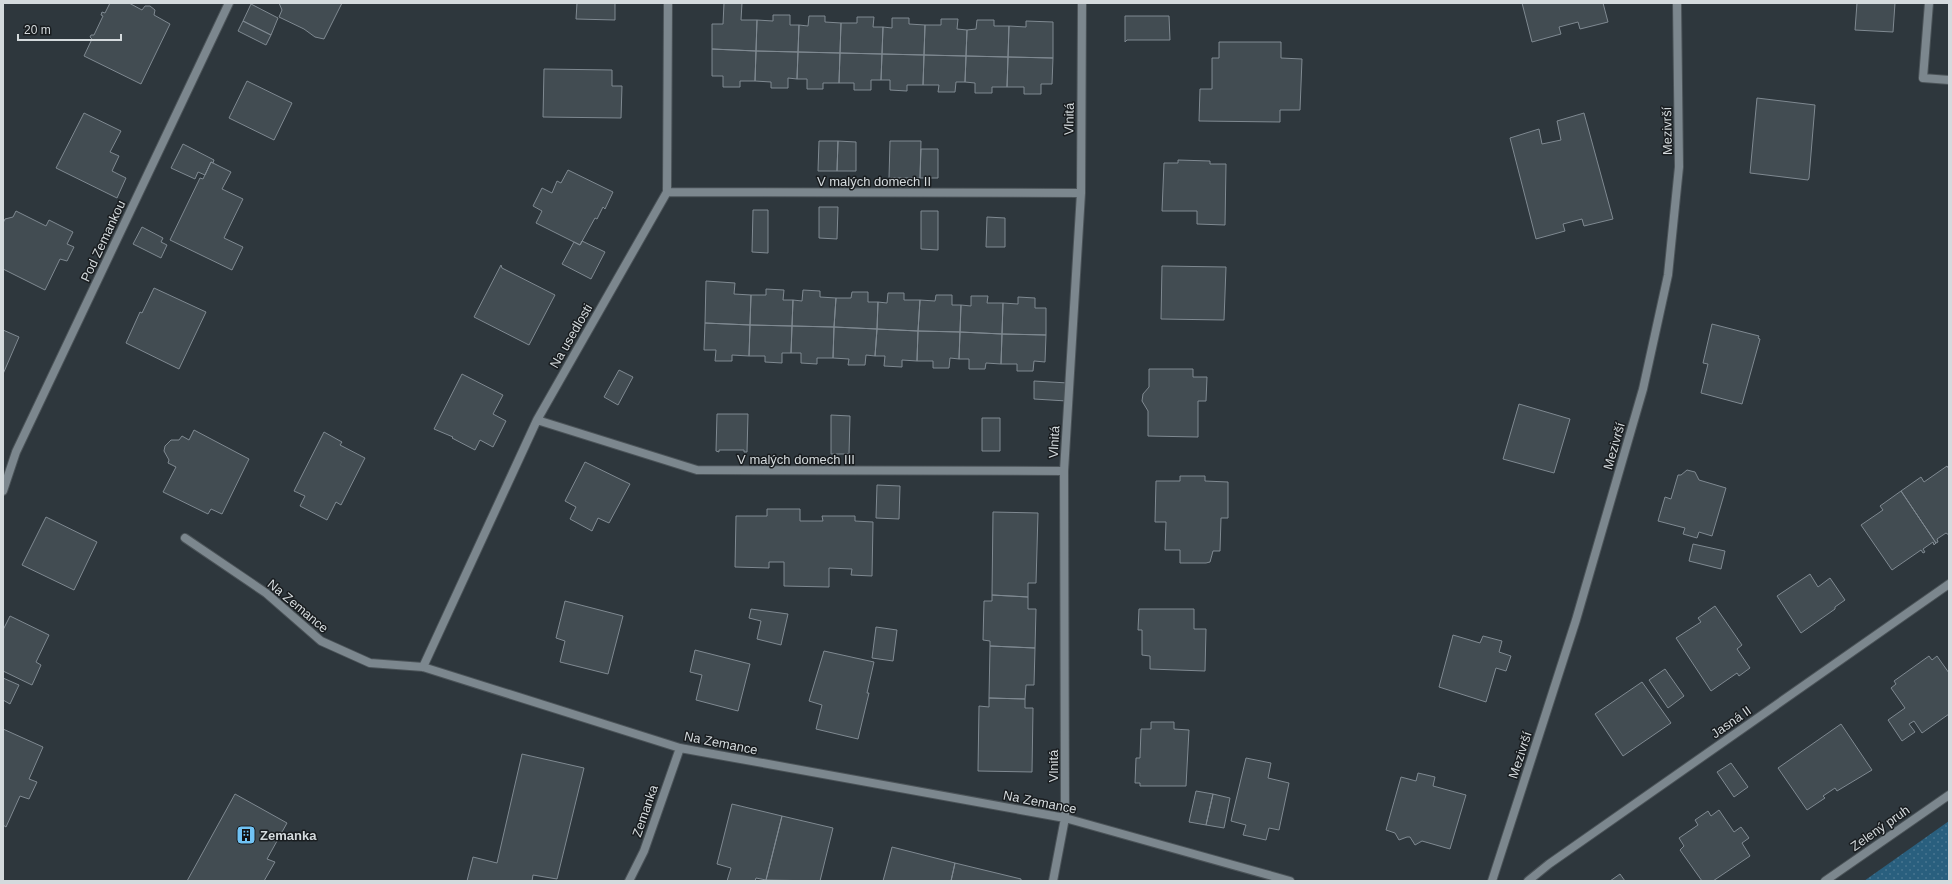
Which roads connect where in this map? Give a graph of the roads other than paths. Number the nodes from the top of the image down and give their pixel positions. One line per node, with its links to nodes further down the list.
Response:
1 (229, 3): 11 (street, Pod Zemankou)
2 (668, 3): 7 (street, Na usedlosti)
3 (1082, 3): 8 (street, Vlnitá)
4 (1677, 3): 21 (street, Mezivrší)
5 (1929, 3): 6 (street)
6 (1949, 80)
7 (667, 192): 8 (street, V malých domech II); 9 (street, Na usedlosti)
8 (1081, 193): 10 (street, Vlnitá)
9 (537, 420): 10 (street, V malých domech III); 14 (street, Na usedlosti)
10 (1064, 471): 17 (street, Vlnitá)
11 (3, 491)
12 (185, 538): 14 (street, Na Zemance)
13 (1949, 584): 22 (street, Jasná II)
14 (424, 667): 15 (street, Na Zemance)
15 (680, 748): 17 (street, Na Zemance); 18 (street, Zemanka)
16 (1949, 795): 23 (street, Zelený pruh)
17 (1065, 818): 19 (street, Vlnitá); 20 (street, Na Zemance)
18 (629, 881)
19 (1053, 881)
20 (1290, 881)
21 (1492, 881)
22 (1528, 881)
23 (1825, 881)

